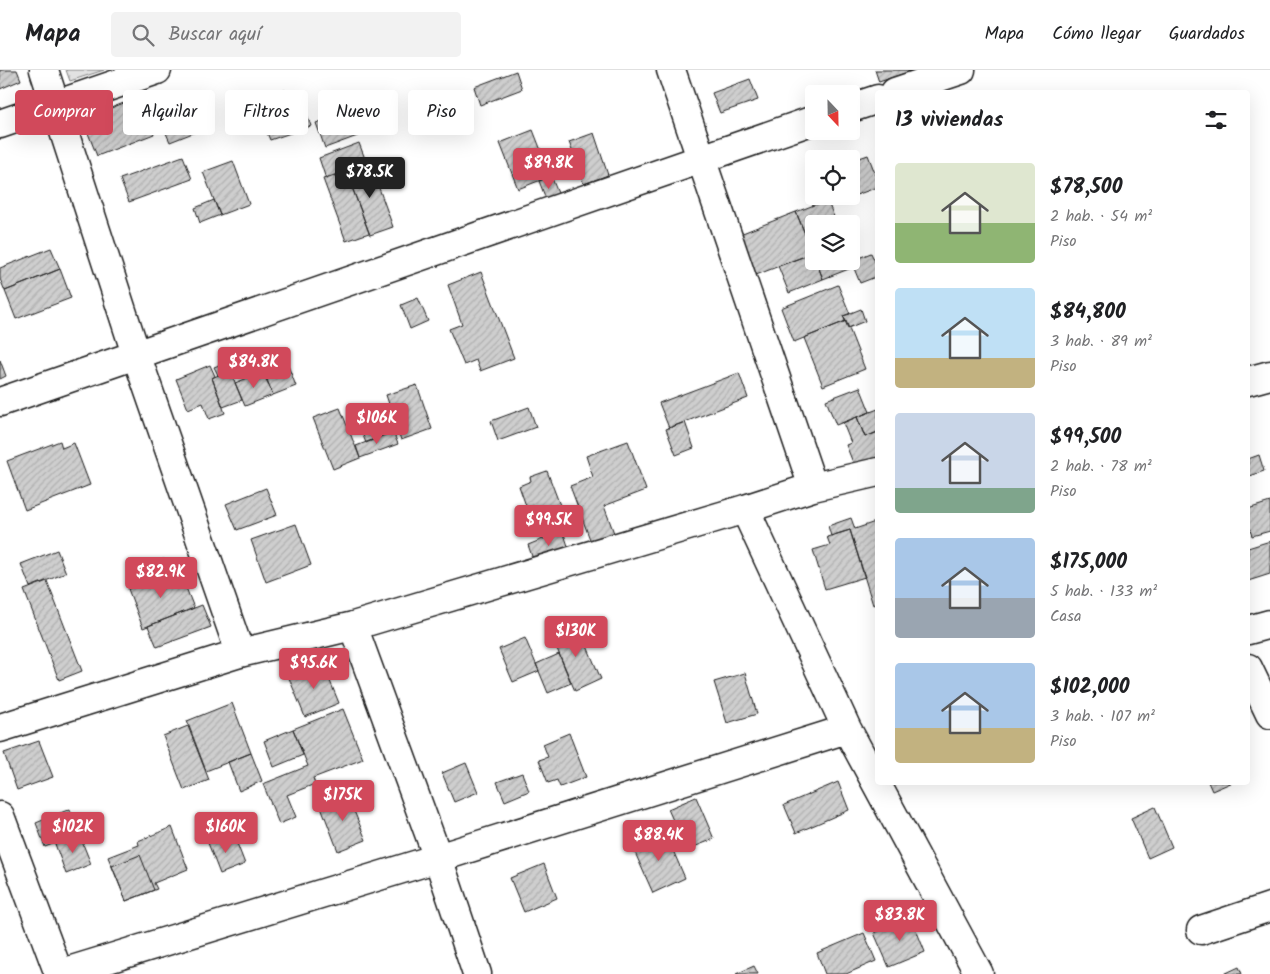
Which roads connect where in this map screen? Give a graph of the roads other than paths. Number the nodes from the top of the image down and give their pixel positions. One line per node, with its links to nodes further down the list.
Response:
1 (44, 70): 5 (street)
2 (157, 70): 6 (street)
3 (671, 70): 14 (street)
4 (961, 70): 7 (street)
5 (50, 90)
6 (97, 90)
7 (901, 90)
8 (875, 100): 9 (street)
9 (860, 105)
10 (15, 119): 12 (street)
11 (805, 123): 14 (street)
12 (0, 124)
13 (65, 135): 15 (street)
14 (702, 159): 15 (street); 20 (street)
15 (136, 354): 18 (street); 25 (street)
16 (1270, 375): 17 (street)
17 (1250, 380)
18 (0, 402)
19 (875, 473): 20 (street)
20 (813, 487): 21 (street)
21 (745, 509): 23 (street); 29 (street)
22 (1270, 624): 24 (street)
23 (353, 626): 25 (street); 33 (street)
24 (1250, 629)
25 (240, 653): 28 (street)
26 (1250, 672): 27 (street)
27 (1270, 714)
28 (0, 728)
29 (861, 740): 30 (street); 33 (street)
30 (875, 768)
31 (884, 785): 37 (street)
32 (0, 816): 33 (street)
33 (438, 858): 36 (street)
34 (1270, 907): 35 (street)
35 (1201, 930)
36 (477, 974)
37 (979, 974)

